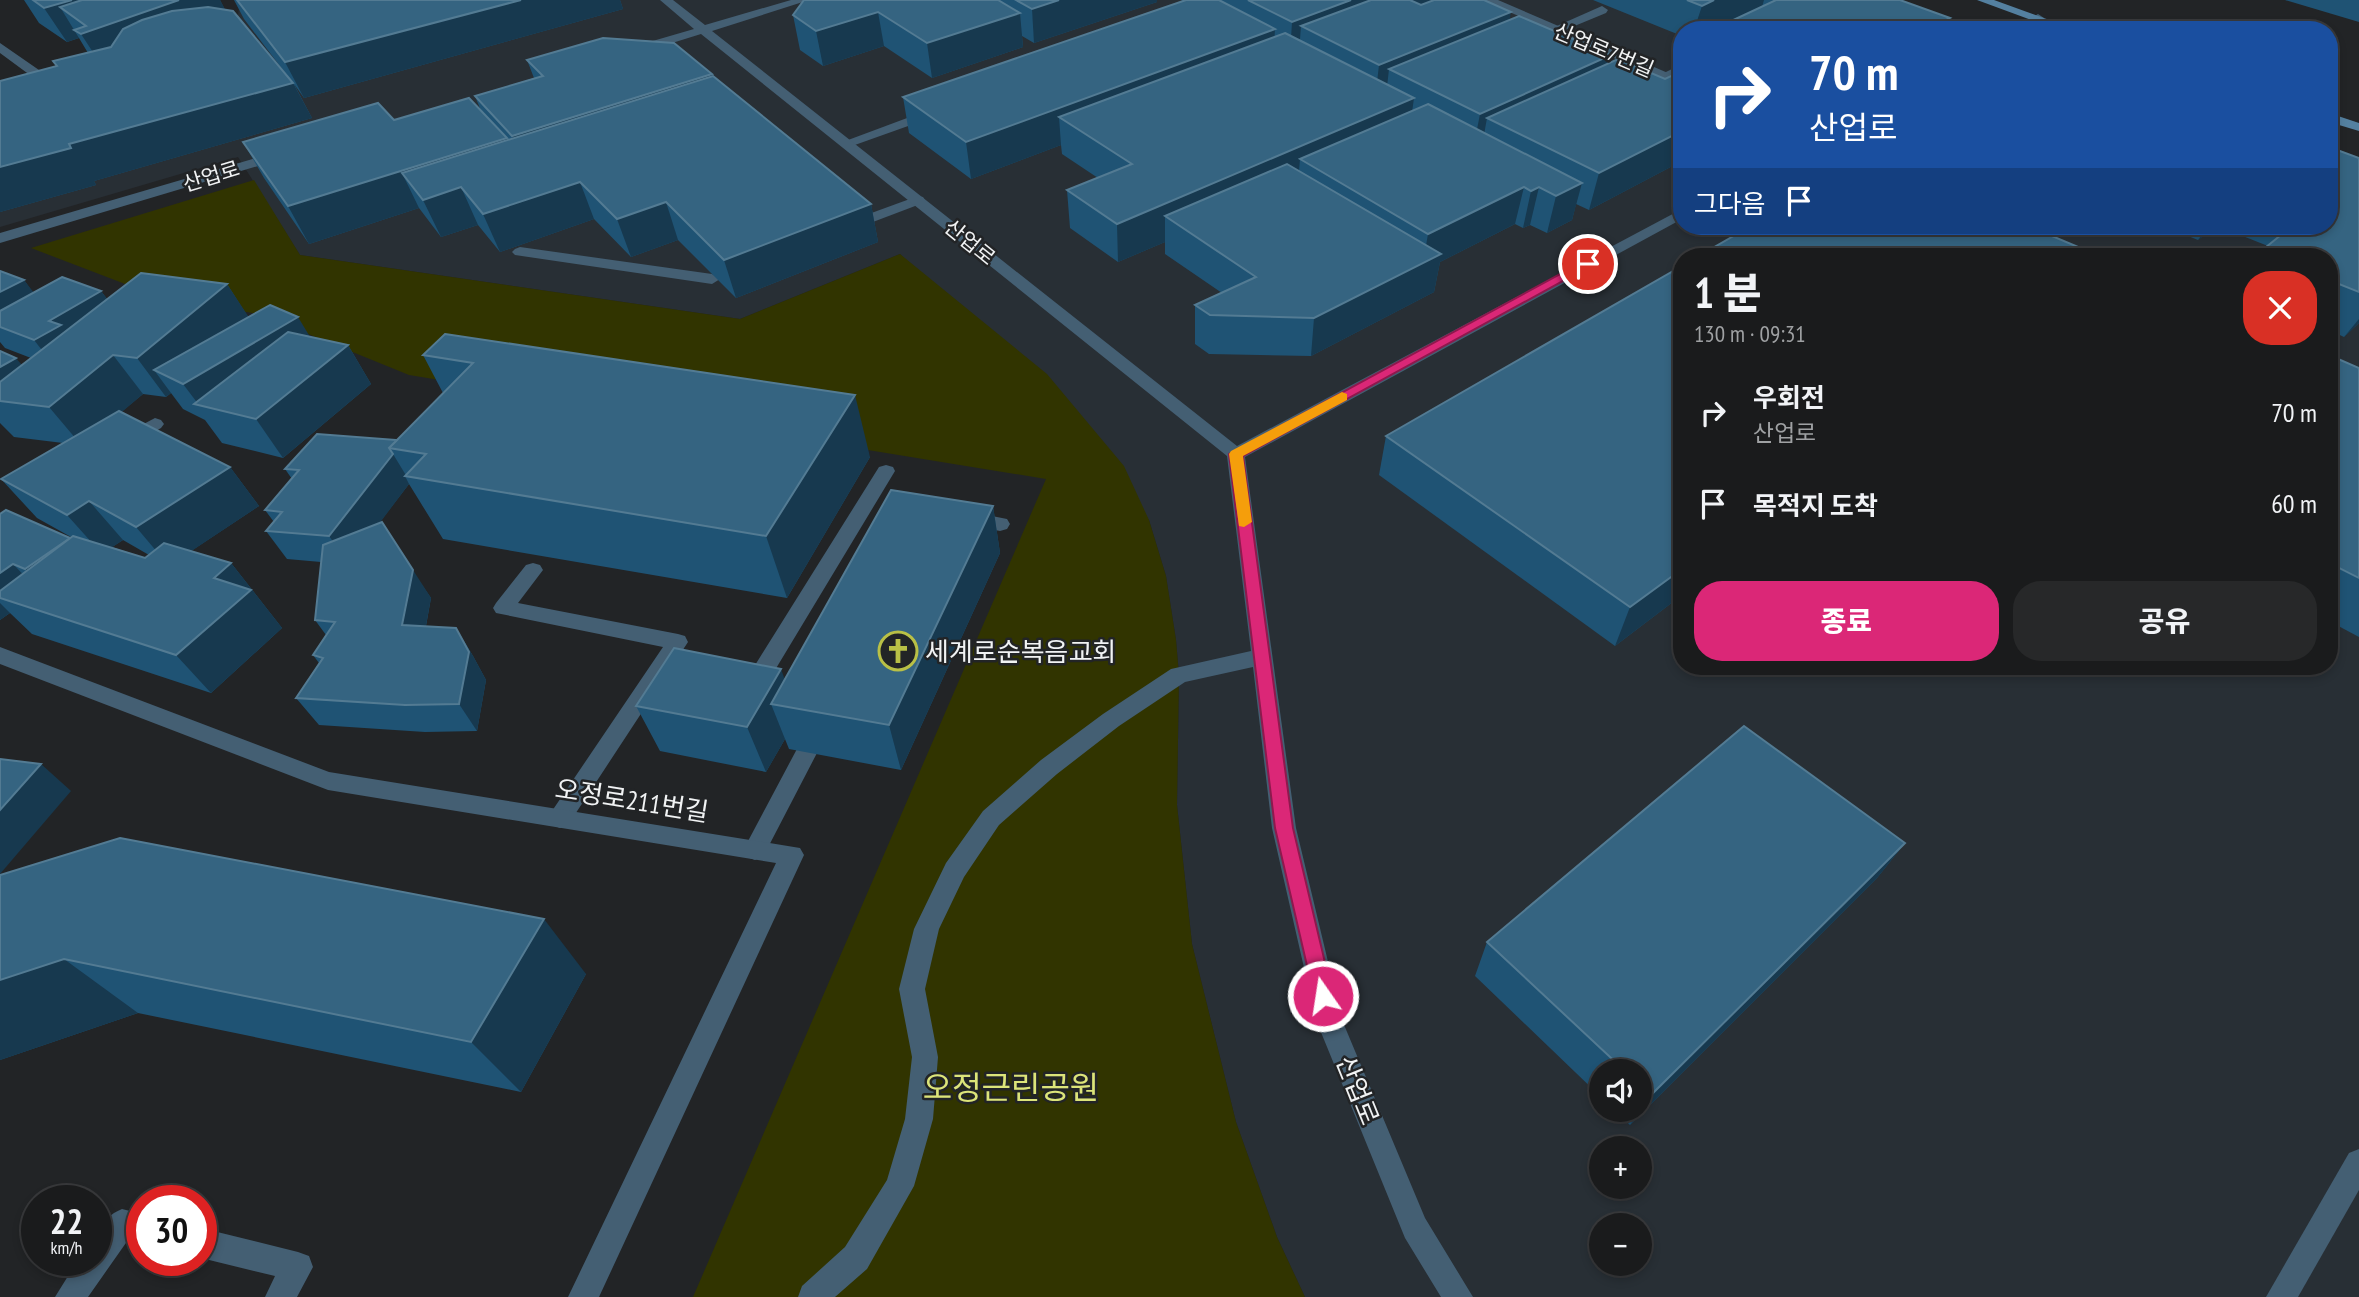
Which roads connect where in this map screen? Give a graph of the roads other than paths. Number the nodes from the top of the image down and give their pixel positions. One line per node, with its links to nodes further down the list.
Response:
1 (666, 0): 9 (street, 산업로)
2 (803, 0): 9 (street)
3 (1488, 0): 10 (street, 산업로7번길)
4 (1983, 0): 6 (street)
5 (1602, 10): 10 (street)
6 (2038, 18): 7 (street); 8 (street)
7 (2033, 21)
8 (2046, 21)
9 (704, 29): 12 (street); 20 (street, 산업로)
10 (1556, 29): 14 (street, 산업로7번길)
11 (0, 47): 16 (street)
12 (625, 53)
13 (1673, 72): 14 (street)
14 (1664, 76): 15 (street, 산업로7번길)
15 (1673, 80)
16 (0, 99)
17 (949, 107): 20 (street)
18 (2338, 120): 19 (street)
19 (2359, 127)
20 (847, 143): 22 (street, 산업로)
21 (292, 152): 25 (street, 산업로)
22 (918, 200): 24 (street); 30 (street, 산업로)
23 (1673, 218): 30 (street)
24 (860, 222)
25 (0, 239)
26 (520, 252): 27 (street)
27 (712, 279)
28 (155, 424): 29 (street)
29 (105, 453)
30 (1236, 454): 36 (street, 산업로)
31 (886, 471): 39 (street)
32 (945, 514): 33 (street)
33 (1000, 524)
34 (533, 570): 37 (street)
35 (0, 654): 41 (street, 오정로211번길)
36 (1262, 657): 49 (street); 50 (street, 산업로)
37 (663, 663): 38 (street); 41 (street)
38 (690, 667)
39 (731, 675)
40 (806, 753): 42 (street)
41 (560, 818): 42 (street, 오정로211번길)
42 (755, 850): 48 (street, 오정로211번길)
43 (2359, 1163): 51 (street)
44 (126, 1225): 46 (street)
45 (217, 1247): 47 (street)
46 (71, 1297)
47 (280, 1297)
48 (583, 1297)
49 (813, 1297)
50 (1458, 1297)
51 (2281, 1297)

